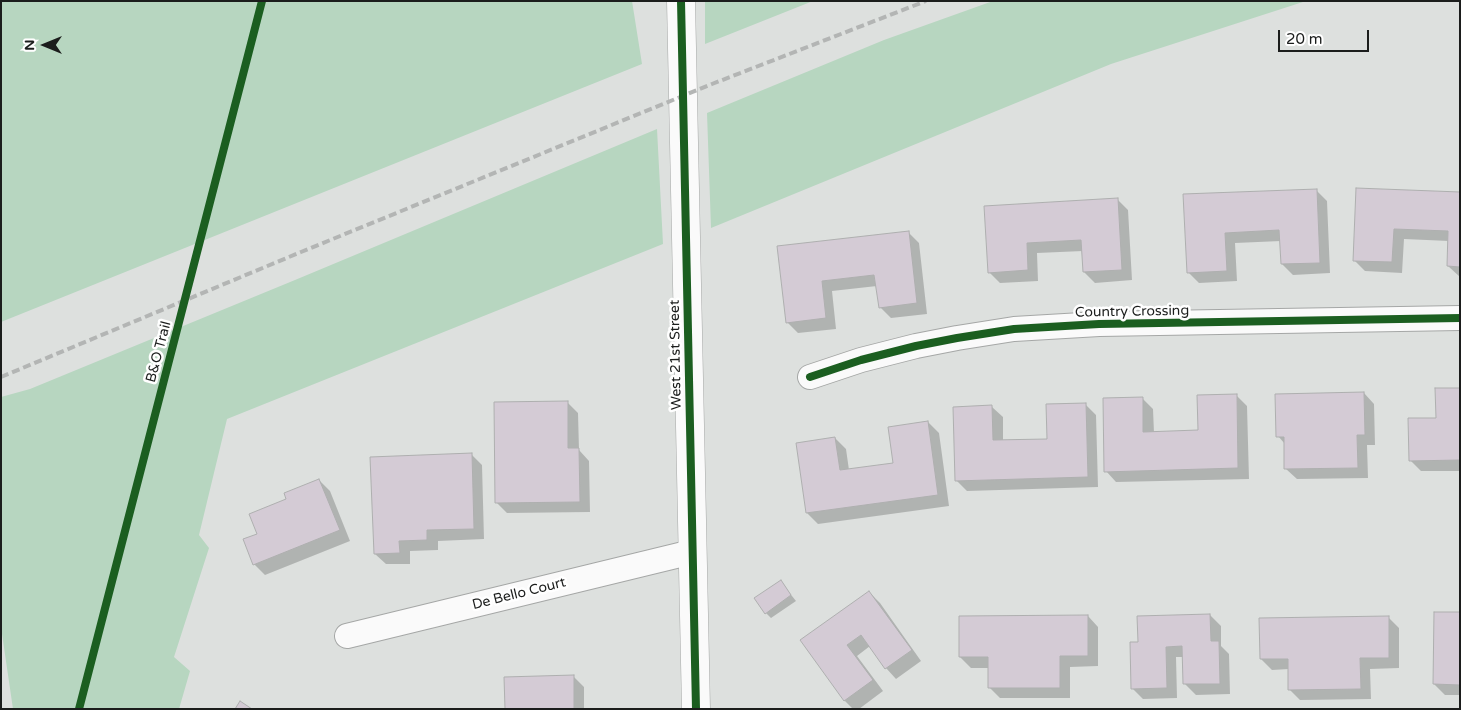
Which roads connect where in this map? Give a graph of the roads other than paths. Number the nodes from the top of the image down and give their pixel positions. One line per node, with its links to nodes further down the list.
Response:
1 (680, 1): 4 (street, West 21st Street)
2 (1460, 318): 3 (street, Country Crossing)
3 (810, 377)
4 (692, 552): 5 (street, De Bello Court); 6 (street, West 21st Street)
5 (347, 636)
6 (696, 709)

